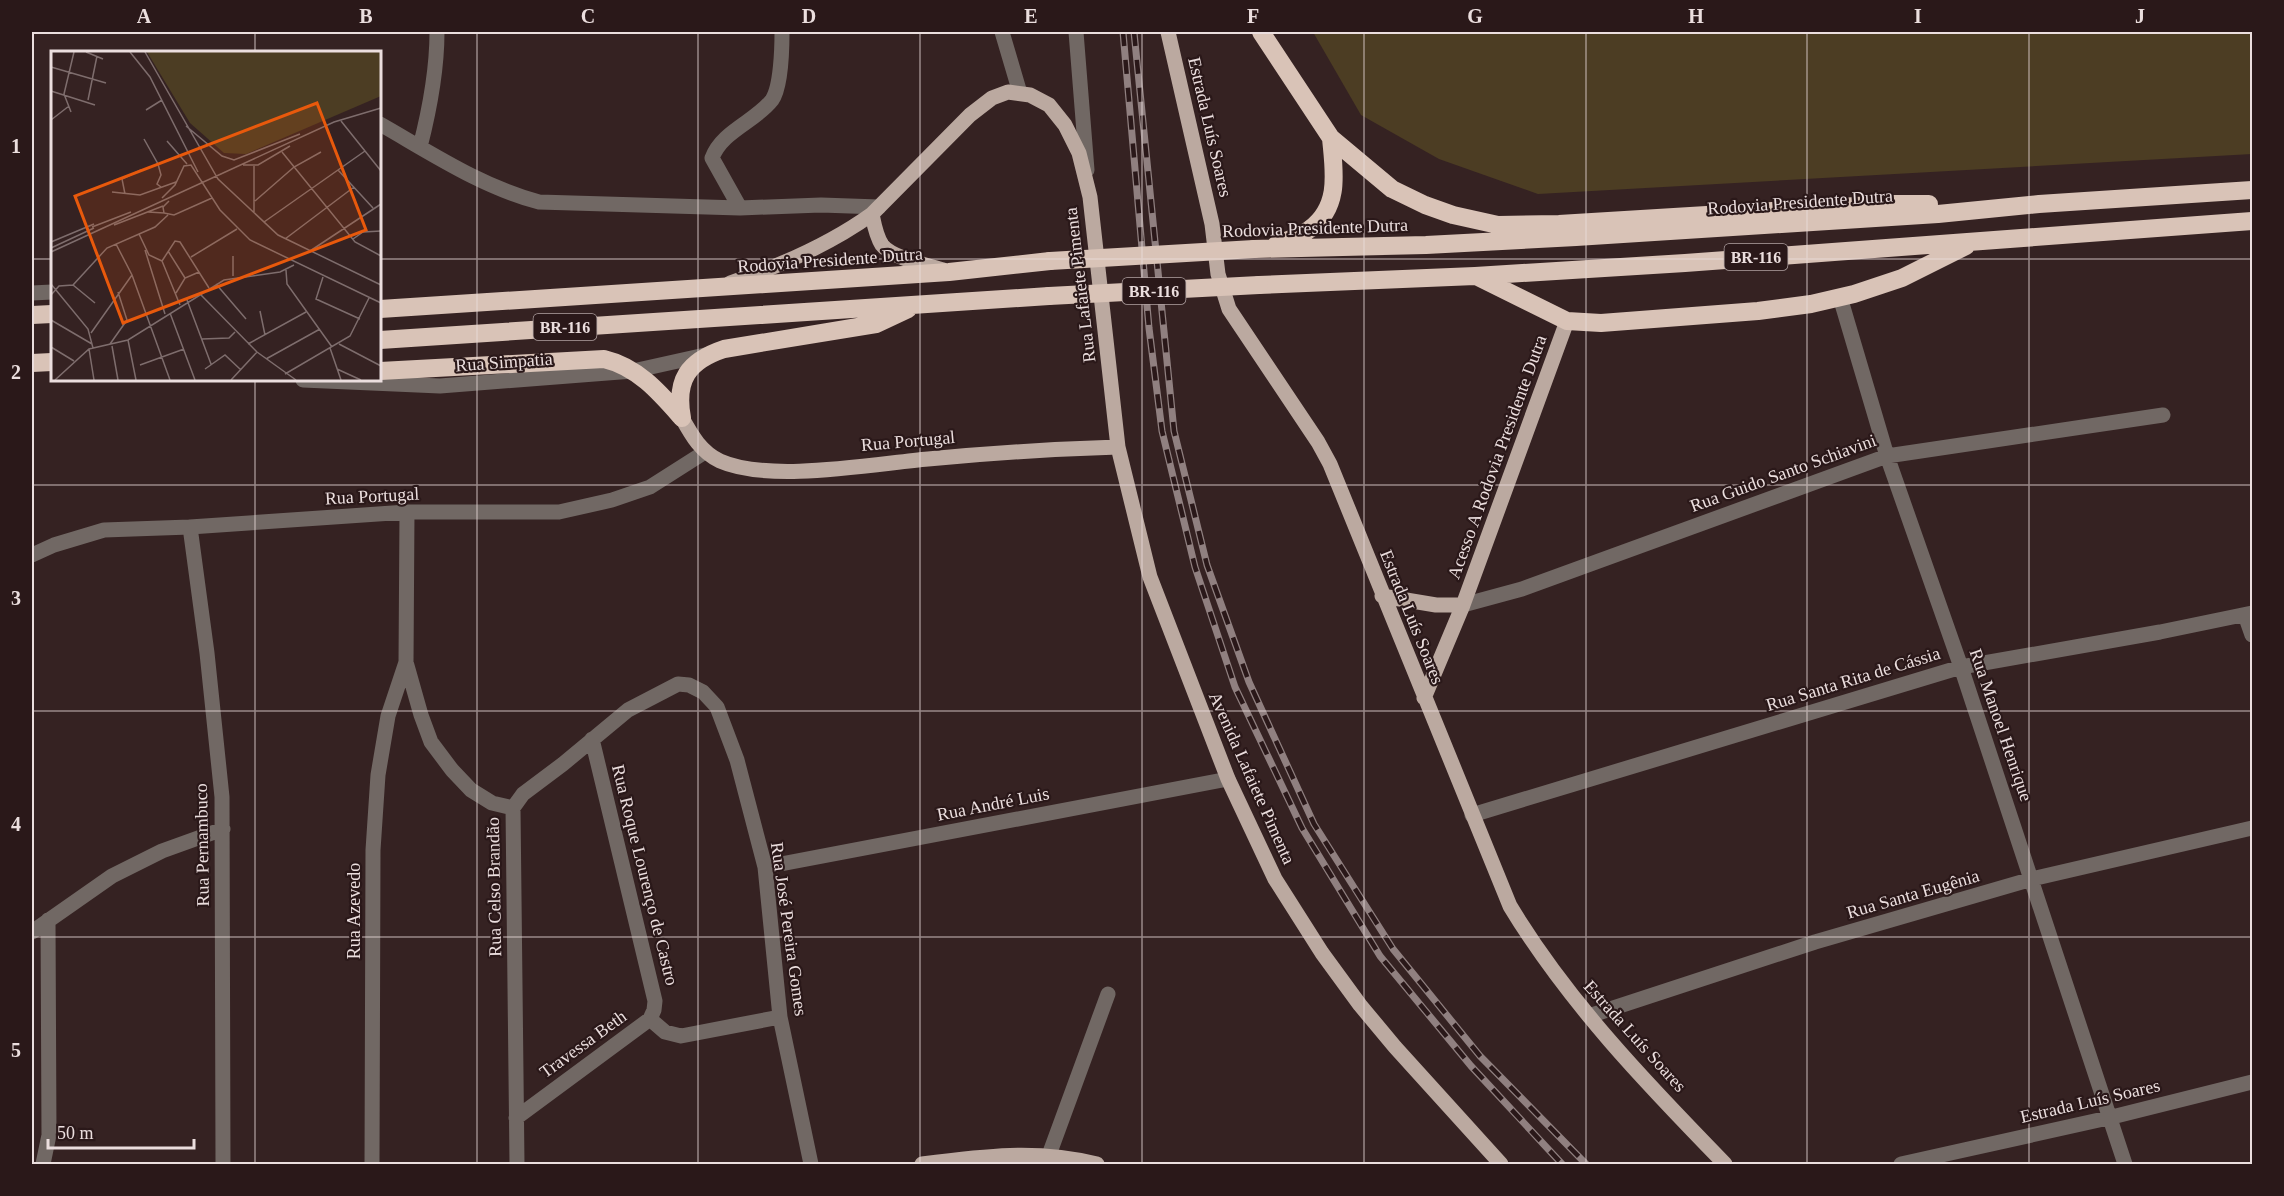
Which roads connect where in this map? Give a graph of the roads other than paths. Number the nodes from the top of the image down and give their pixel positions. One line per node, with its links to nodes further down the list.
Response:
1 (437, 32): 10 (street)
2 (782, 32): 14 (street)
3 (1002, 32): 7 (street)
4 (1076, 32): 12 (street)
5 (1168, 32): 49 (main road, Estrada Luís Soares)
6 (1261, 32): 9 (highway)
7 (1020, 93): 12 (main road, Rua Lafaiete Pimenta); 15 (main road)
8 (381, 125): 10 (street)
9 (1331, 138): 13 (highway); 18 (highway)
10 (420, 147): 14 (street)
11 (2253, 190): 13 (highway, Rodovia Presidente Dutra / BR-116)
12 (1090, 196): 43 (main road, Rua Lafaiete Pimenta)
13 (2039, 204): 18 (highway, Rodovia Presidente Dutra / BR-116)
14 (740, 208): 15 (street)
15 (875, 210): 19 (main road); 21 (main road)
16 (2253, 221): 17 (highway, BR-116)
17 (1975, 242): 20 (highway, BR-116); 24 (highway)
18 (1261, 249): 19 (highway, Rodovia Presidente Dutra / BR-116, bridge)
19 (950, 272): 21 (highway, Rodovia Presidente Dutra / BR-116)
20 (1475, 276): 26 (highway, BR-116, bridge); 31 (highway)
21 (711, 289): 27 (highway, Rodovia Presidente Dutra / BR-116)
22 (51, 292): 23 (street)
23 (32, 293)
24 (1840, 297): 31 (highway); 45 (street, Rua Manoel Henrique)
25 (381, 302): 27 (highway)
26 (917, 304): 34 (highway, BR-116); 35 (highway)
27 (416, 307): 28 (highway, Rodovia Presidente Dutra / BR-116)
28 (381, 309)
29 (51, 314): 30 (highway)
30 (32, 315)
31 (1567, 321): 50 (main road, Acesso A Rodovia Presidente Dutra)
32 (51, 325): 33 (highway)
33 (32, 327)
34 (381, 340)
35 (706, 355): 39 (street, Rua Simpatia); 42 (highway)
36 (51, 362): 37 (highway)
37 (32, 363)
38 (381, 371): 39 (highway)
39 (633, 371): 40 (street, Rua Simpatia); 42 (highway)
40 (326, 381)
41 (2163, 415): 45 (street, Rua Guido Santo Schiavini)
42 (682, 418): 44 (main road, Rua Portugal)
43 (1118, 447): 44 (main road, Rua Portugal); 57 (main road, Avenida Lafaiete Pimenta)
44 (705, 452): 46 (street, Rua Portugal)
45 (1887, 456): 50 (street, Rua Guido Santo Schiavini); 54 (street, Rua Manoel Henrique)
46 (407, 512): 47 (street, Rua Portugal); 53 (street, Rua Celso Brandão)
47 (190, 527): 48 (street, Rua Portugal); 61 (street, Rua Pernambuco)
48 (32, 555)
49 (1382, 596): 50 (main road, Acesso A Rodovia Presidente Dutra); 55 (main road, Estrada Luís Soares)
50 (1463, 605): 55 (main road, Acesso A Rodovia Presidente Dutra)
51 (2249, 614): 52 (street); 54 (street, Rua Santa Rita de Cássia)
52 (2253, 634)
53 (406, 662): 58 (street, Rua Celso Brandão); 76 (street, Rua Azevedo)
54 (1961, 667): 59 (street, Rua Santa Rita de Cássia); 63 (street, Rua Manoel Henrique)
55 (1424, 698): 59 (main road, Estrada Luís Soares)
56 (592, 739): 58 (street, Rua José Pereira Gomes); 62 (street, Rua José Pereira Gomes); 69 (street, Rua Roque Lourenço de Castro)
57 (1228, 779): 62 (street, Rua André Luis); 81 (main road, Avenida Lafaiete Pimenta)
58 (513, 808): 71 (street, Rua Celso Brandão)
59 (1472, 815): 67 (main road, Estrada Luís Soares)
60 (2253, 828): 63 (street, Rua Santa Eugênia)
61 (223, 829): 64 (street); 75 (street, Rua Pernambuco)
62 (765, 867): 68 (street, Rua José Pereira Gomes)
63 (2032, 879): 67 (street, Rua Santa Eugênia); 72 (street, Rua Manoel Henrique)
64 (48, 920): 65 (street); 74 (street)
65 (32, 932)
66 (1108, 994): 73 (street)
67 (1589, 1016): 82 (main road, Estrada Luís Soares)
68 (780, 1017): 69 (street, Travessa Beth); 78 (street, Rua José Pereira Gomes)
69 (650, 1019): 71 (street, Travessa Beth)
70 (2253, 1082): 72 (street, Estrada Luís Soares)
71 (516, 1118): 77 (street, Rua Celso Brandão)
72 (2108, 1118): 83 (street, Estrada Luís Soares); 84 (street, Rua Manoel Henrique)
73 (1048, 1155): 79 (main road); 80 (main road)
74 (43, 1164)
75 (223, 1164)
76 (372, 1164)
77 (517, 1164)
78 (811, 1164)
79 (922, 1164)
80 (1097, 1164)
81 (1501, 1164)
82 (1725, 1164)
83 (1900, 1164)
84 (2125, 1164)

